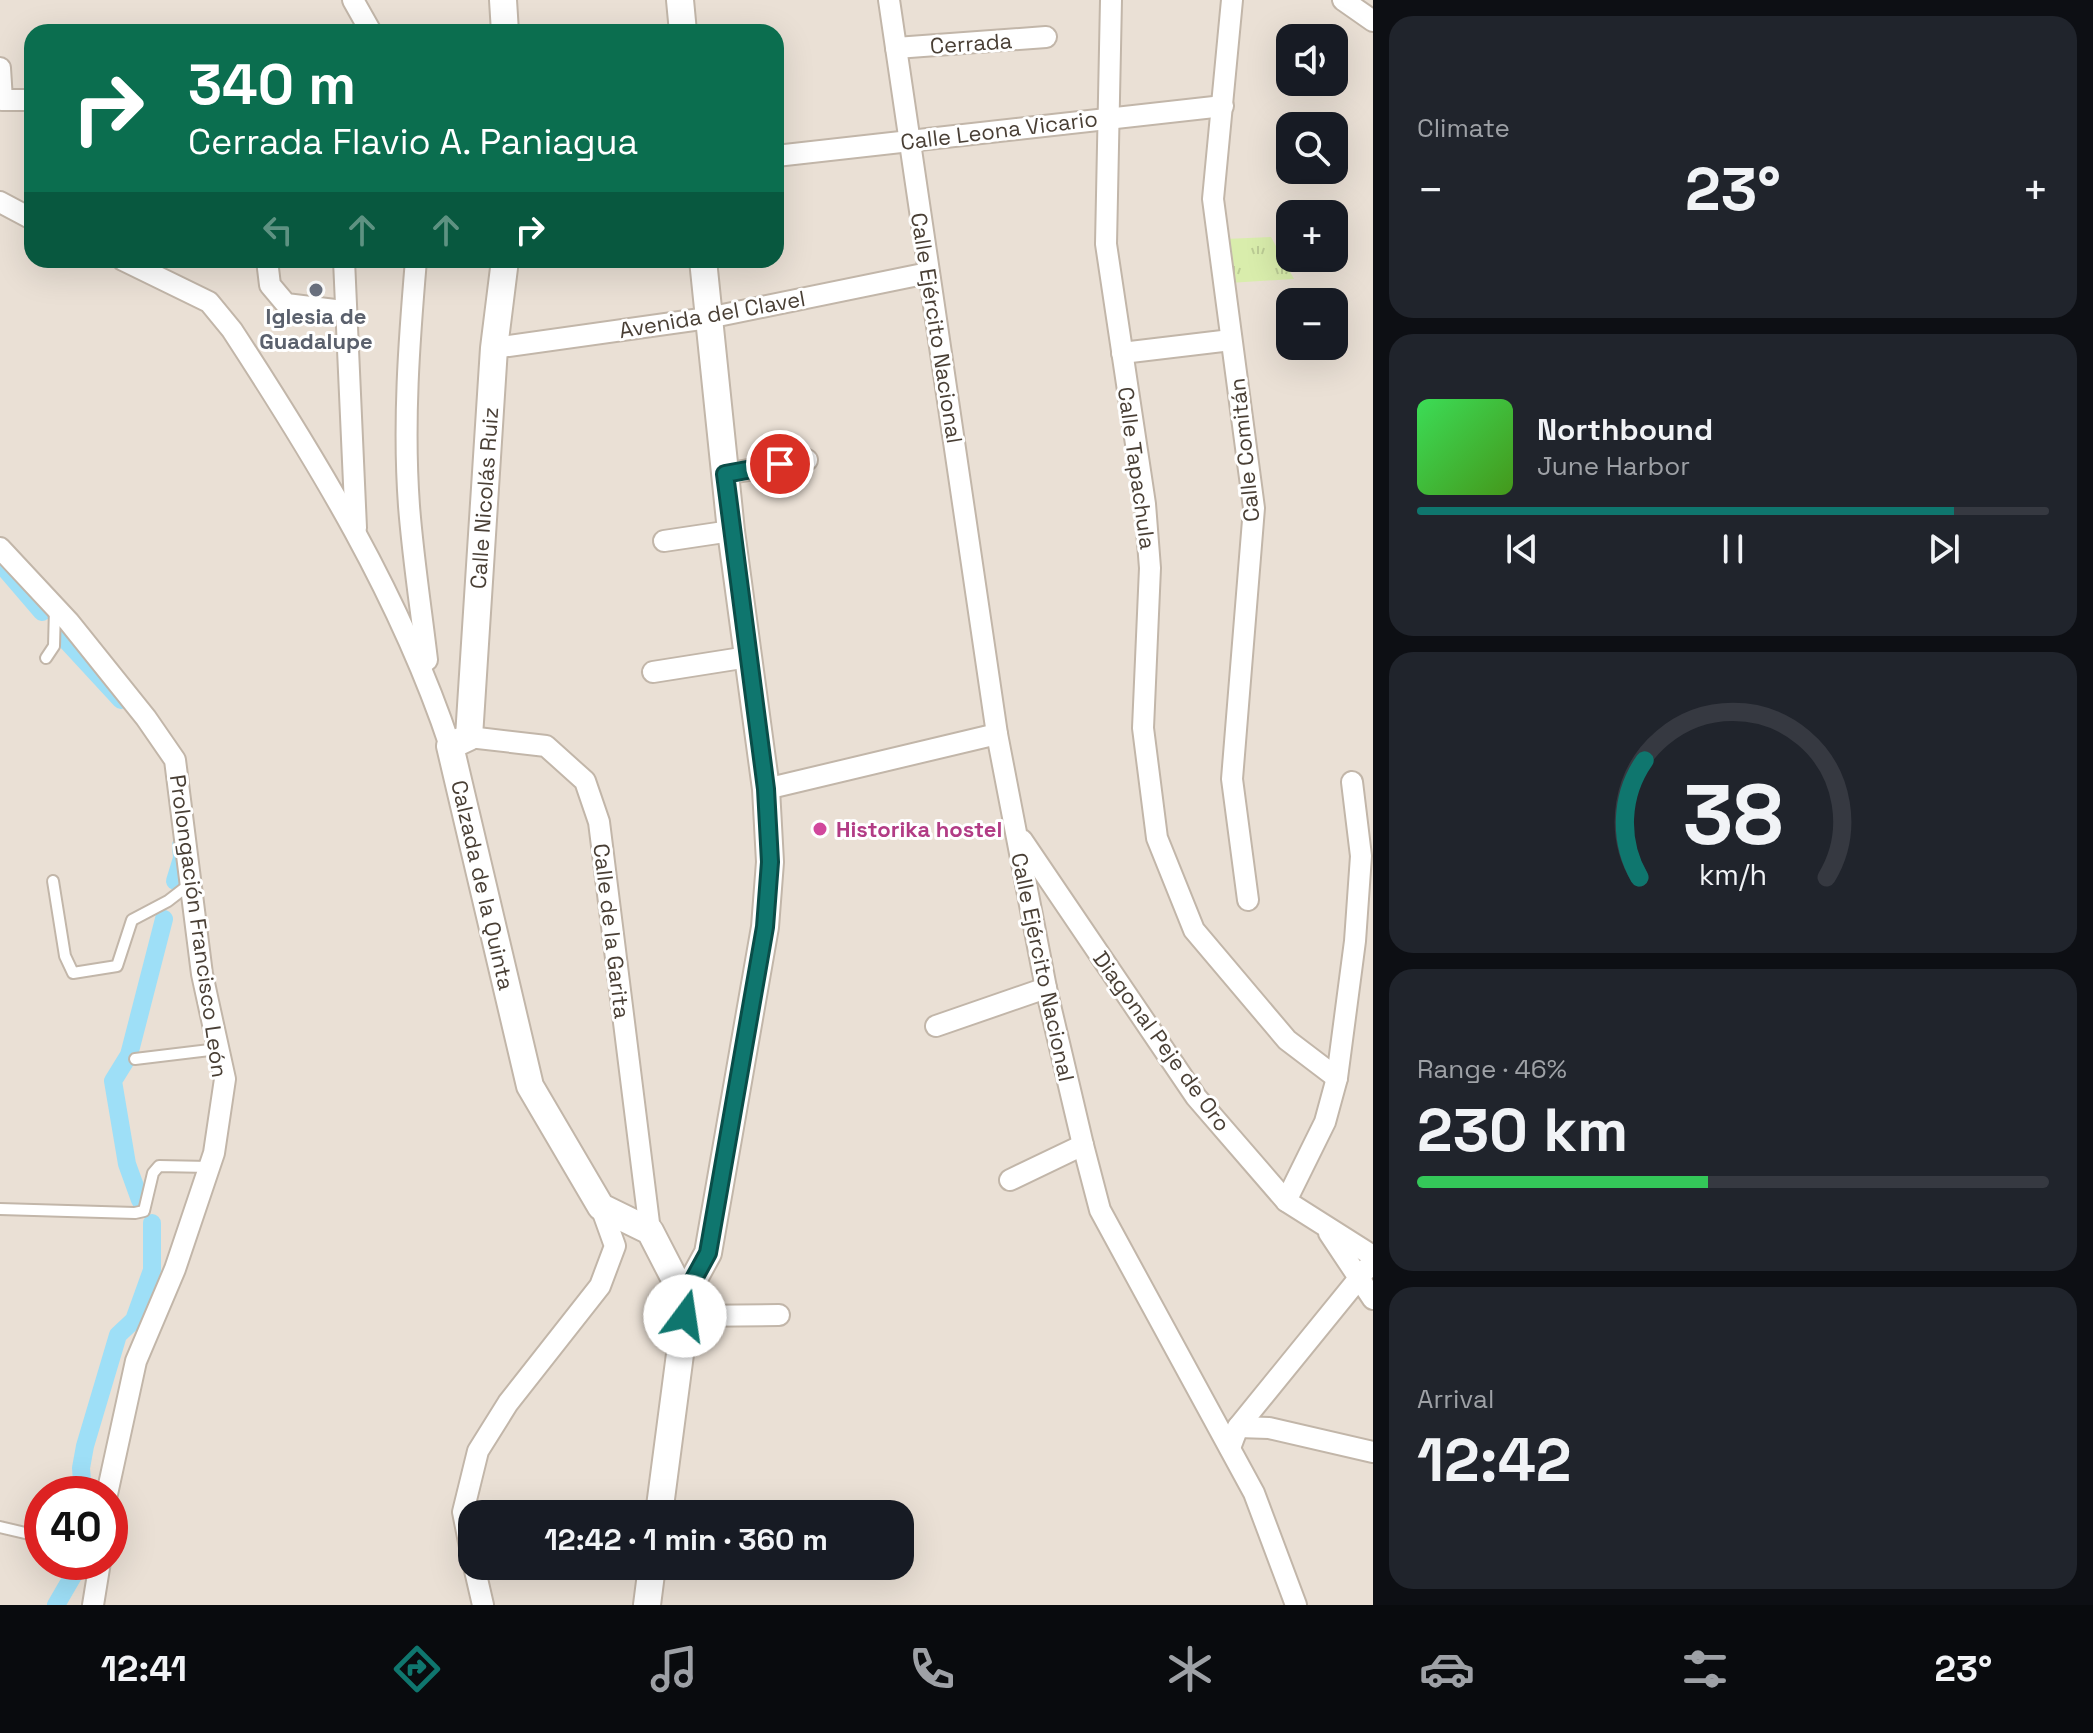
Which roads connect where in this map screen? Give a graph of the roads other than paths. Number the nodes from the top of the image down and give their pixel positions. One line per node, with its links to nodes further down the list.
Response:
1 (353, 0): 9 (street)
2 (503, 0): 10 (street)
3 (680, 0): 11 (street)
4 (889, 0): 13 (street, Calle Ejército Nacional)
5 (1111, 0): 17 (street, Calle Tapachula)
6 (1232, 0): 16 (street, Calle Comitán)
7 (1343, 0): 8 (street)
8 (1373, 21)
9 (366, 24)
10 (504, 24)
11 (682, 24)
12 (1046, 37): 13 (street, Cerrada)
13 (896, 48): 18 (street, Calle Ejército Nacional)
14 (0, 68): 15 (street)
15 (24, 100)
16 (1223, 106): 17 (street, Calle Leona Vicario); 31 (street, Calle Comitán)
17 (1106, 118): 18 (street, Calle Leona Vicario); 33 (street, Calle Tapachula)
18 (909, 141): 19 (street, Calle Leona Vicario); 28 (street, Calle Ejército Nacional)
19 (784, 155)
20 (0, 202): 21 (street)
21 (24, 215)
22 (144, 268): 36 (street, Calzada de la Quinta)
23 (268, 268): 29 (street)
24 (344, 268): 29 (street)
25 (415, 268): 44 (street)
26 (504, 268): 32 (street, Calle Nicolás Ruiz)
27 (704, 268): 30 (street)
28 (928, 273): 30 (street, Avenida del Clavel); 45 (street, Calle Ejército Nacional)
29 (343, 311): 36 (street)
30 (708, 318): 32 (street, Avenida del Clavel); 35 (street)
31 (1231, 340): 33 (street); 52 (street, Calle Comitán)
32 (494, 348): 46 (street, Calle Nicolás Ruiz)
33 (1122, 353): 57 (street, Calle Tapachula)
34 (807, 460): 35 (street)
35 (725, 474): 37 (street)
36 (356, 531): 44 (street, Calzada de la Quinta)
37 (731, 531): 38 (street); 41 (street)
38 (664, 541)
39 (0, 548): 40 (street, Prolongación Francisco León)
40 (55, 606): 42 (lane); 51 (street, Prolongación Francisco León)
41 (748, 657): 43 (street); 48 (street)
42 (46, 658)
43 (653, 672)
44 (430, 684): 46 (street, Calzada de la Quinta)
45 (997, 734): 48 (street); 49 (street, Calle Ejército Nacional)
46 (460, 742): 62 (street, Calzada de la Quinta); 65 (street, Calle de la Garita)
47 (1352, 782): 57 (street)
48 (766, 789): 69 (street)
49 (1015, 830): 53 (street, Calle Ejército Nacional); 61 (street, Diagonal Peje de Oro)
50 (53, 881): 51 (lane)
51 (190, 884): 55 (street, Prolongación Francisco León)
52 (1248, 900)
53 (1046, 988): 54 (street); 58 (street, Calle Ejército Nacional)
54 (936, 1026)
55 (218, 1049): 56 (lane); 59 (street, Prolongación Francisco León)
56 (135, 1059)
57 (1337, 1078): 61 (street)
58 (1083, 1145): 60 (street); 72 (street, Calle Ejército Nacional)
59 (209, 1167): 63 (lane); 74 (street, Prolongación Francisco León)
60 (1010, 1180)
61 (1286, 1201): 64 (street, Diagonal Peje de Oro)
62 (601, 1207): 65 (street); 75 (street, Calzada de la Quinta)
63 (0, 1209)
64 (1327, 1229): 66 (street, Diagonal Peje de Oro); 67 (street)
65 (650, 1231): 69 (street, Calle de la Garita)
66 (1373, 1258): 67 (street)
67 (1359, 1282): 68 (street); 71 (street)
68 (1373, 1299)
69 (684, 1307): 70 (street); 76 (street)
70 (779, 1315)
71 (1238, 1427): 72 (street); 73 (street)
72 (1230, 1448): 85 (street, Calle Ejército Nacional)
73 (1373, 1452)
74 (111, 1476)
75 (466, 1500)
76 (661, 1500)
77 (0, 1527): 78 (lane)
78 (24, 1533)
79 (97, 1580): 82 (street)
80 (477, 1580): 83 (street)
81 (650, 1580): 84 (street)
82 (93, 1605)
83 (483, 1605)
84 (647, 1605)
85 (1296, 1605)

